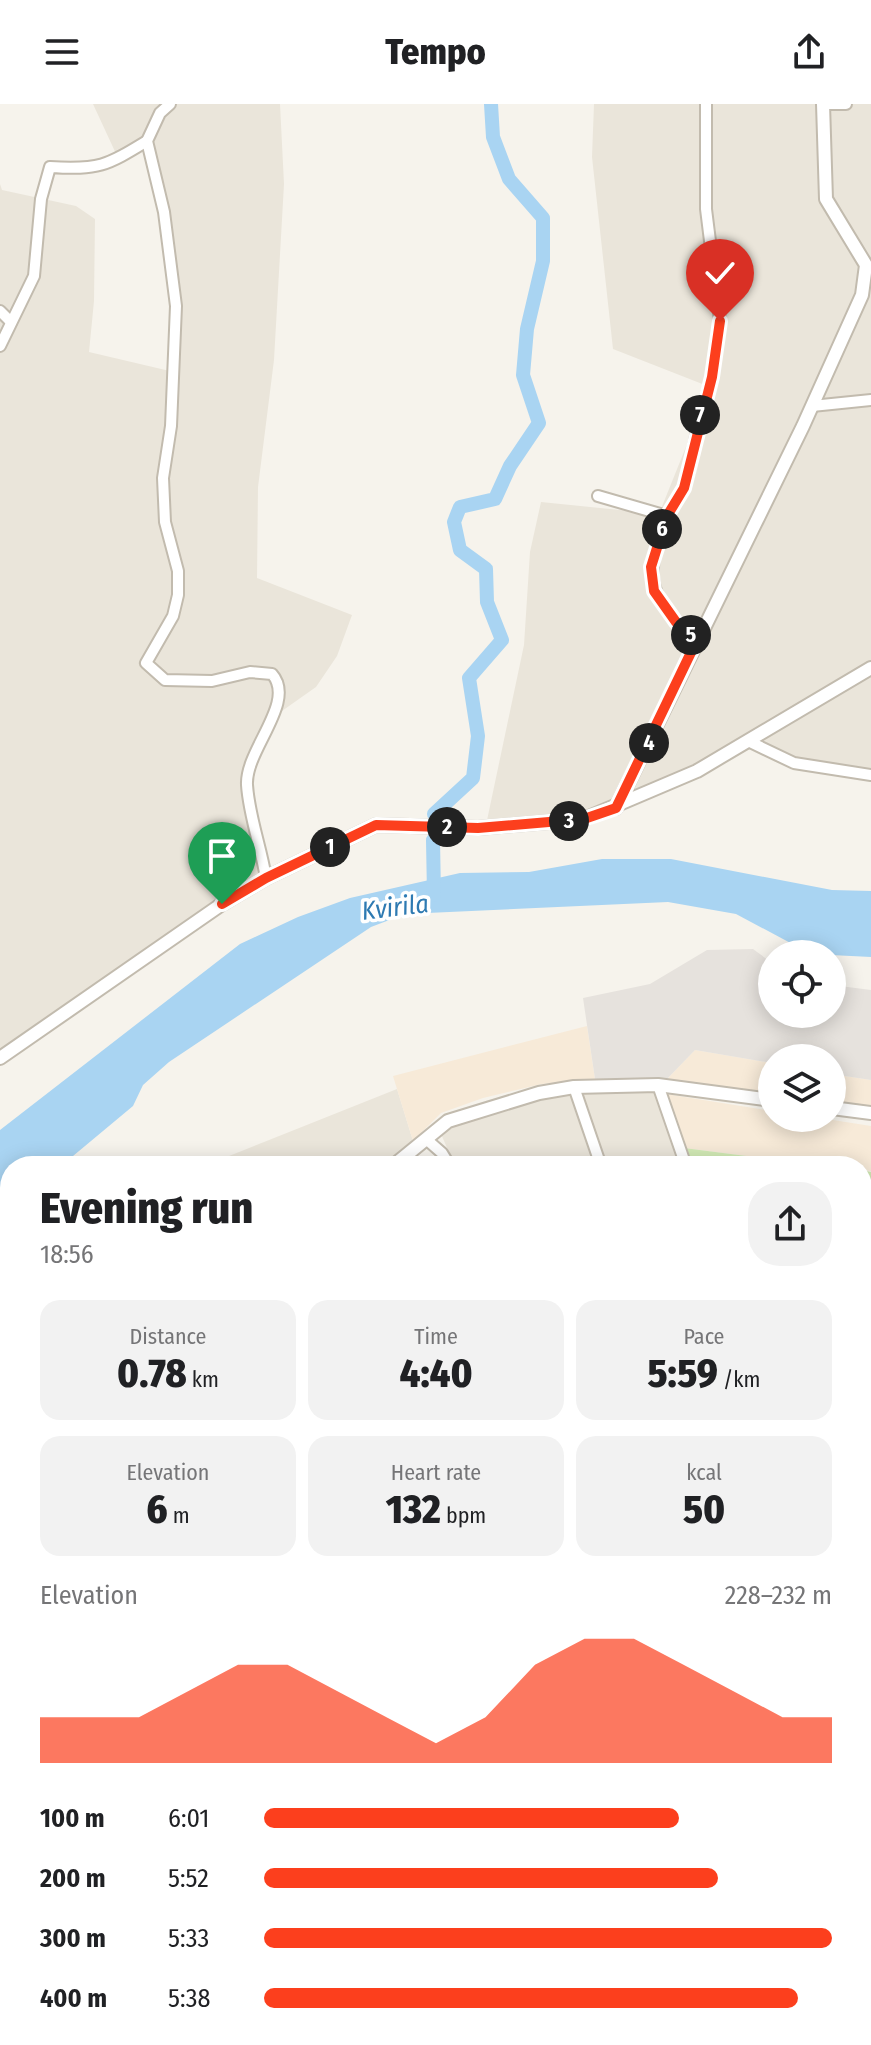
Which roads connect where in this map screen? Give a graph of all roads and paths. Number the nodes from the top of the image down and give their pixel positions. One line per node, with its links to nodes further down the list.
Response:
1 (170, 104): 5 (street)
2 (706, 104): 12 (street)
3 (825, 104): 4 (street); 10 (street)
4 (846, 104)
5 (147, 141): 7 (street); 18 (street)
6 (0, 311): 7 (street)
7 (11, 322): 8 (street)
8 (0, 346)
9 (871, 400): 10 (street)
10 (812, 406): 13 (street)
11 (598, 496): 12 (street)
12 (667, 516): 13 (street)
13 (697, 640): 17 (street)
14 (871, 668): 15 (street)
15 (748, 741): 16 (street); 17 (street)
16 (871, 775)
17 (616, 808): 18 (street)
18 (266, 878): 19 (street)
19 (0, 1058)
20 (658, 1085): 21 (street); 22 (street); 29 (street)
21 (574, 1087): 25 (street); 28 (street)
22 (758, 1098)
23 (846, 1110): 24 (street)
24 (871, 1113)
25 (426, 1139): 26 (street); 27 (street)
26 (405, 1156)
27 (441, 1156)
28 (598, 1156)
29 (683, 1156)

